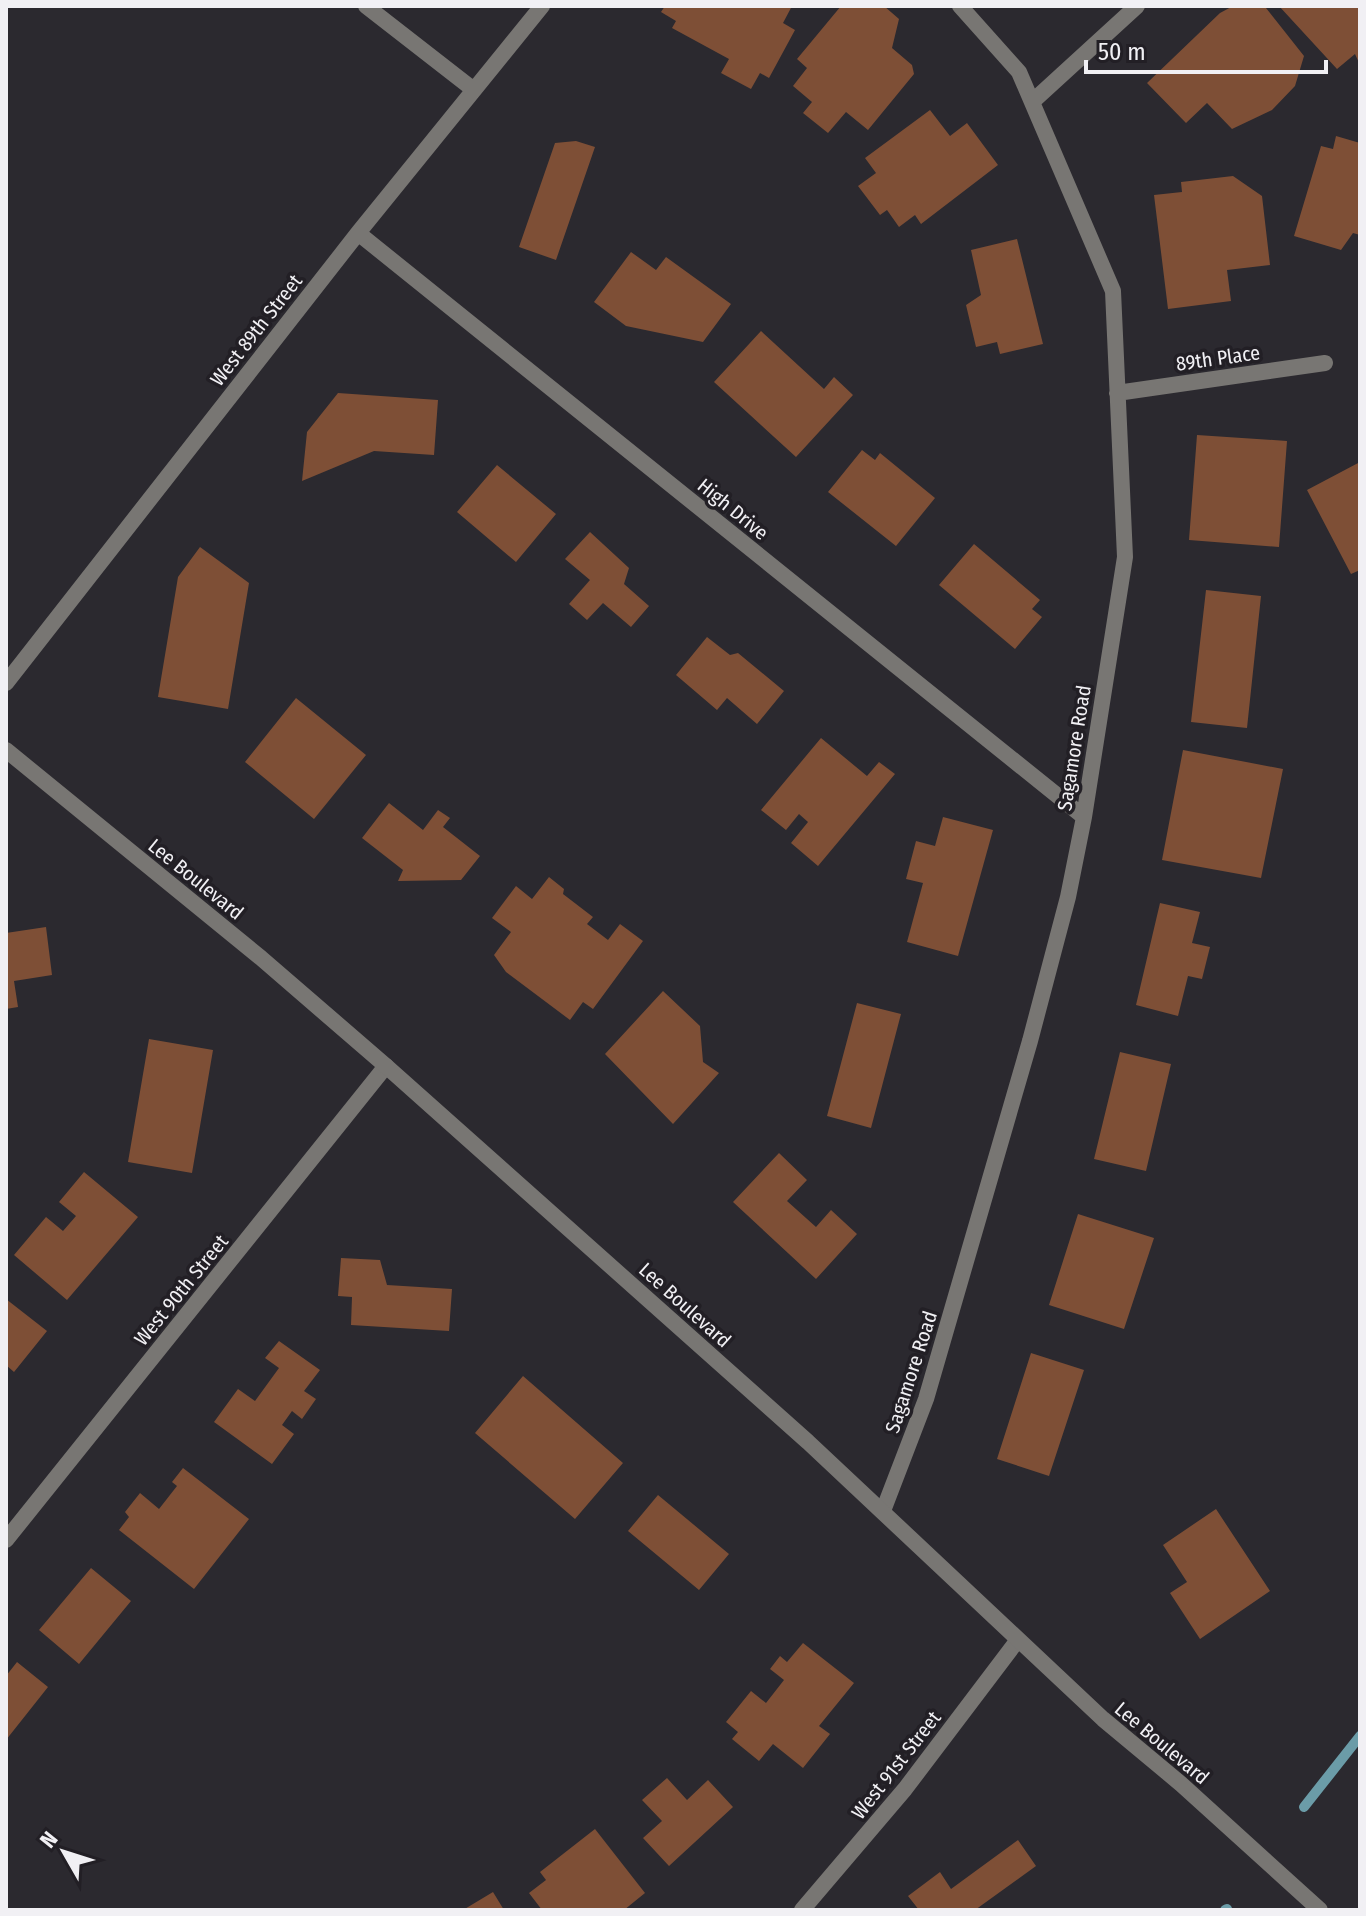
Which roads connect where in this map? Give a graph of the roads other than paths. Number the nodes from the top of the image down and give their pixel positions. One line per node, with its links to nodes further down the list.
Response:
1 (366, 6): 5 (street)
2 (542, 6): 5 (street, West 89th Street)
3 (960, 6): 6 (street, Sagamore Road)
4 (1137, 6): 6 (street)
5 (474, 90): 7 (street, West 89th Street)
6 (1032, 102): 9 (street, Sagamore Road)
7 (358, 233): 10 (street, West 89th Street); 12 (street, High Drive)
8 (1325, 363): 9 (street, 89th Place)
9 (1117, 393): 12 (street, Sagamore Road)
10 (6, 683)
11 (6, 750): 13 (street, Lee Boulevard)
12 (1084, 817): 14 (street, Sagamore Road)
13 (386, 1066): 14 (street, Lee Boulevard); 15 (street, West 90th Street)
14 (883, 1511): 16 (street, Lee Boulevard)
15 (6, 1540)
16 (1017, 1641): 17 (street, West 91st Street); 18 (street, Lee Boulevard)
17 (802, 1910)
18 (1320, 1910)

